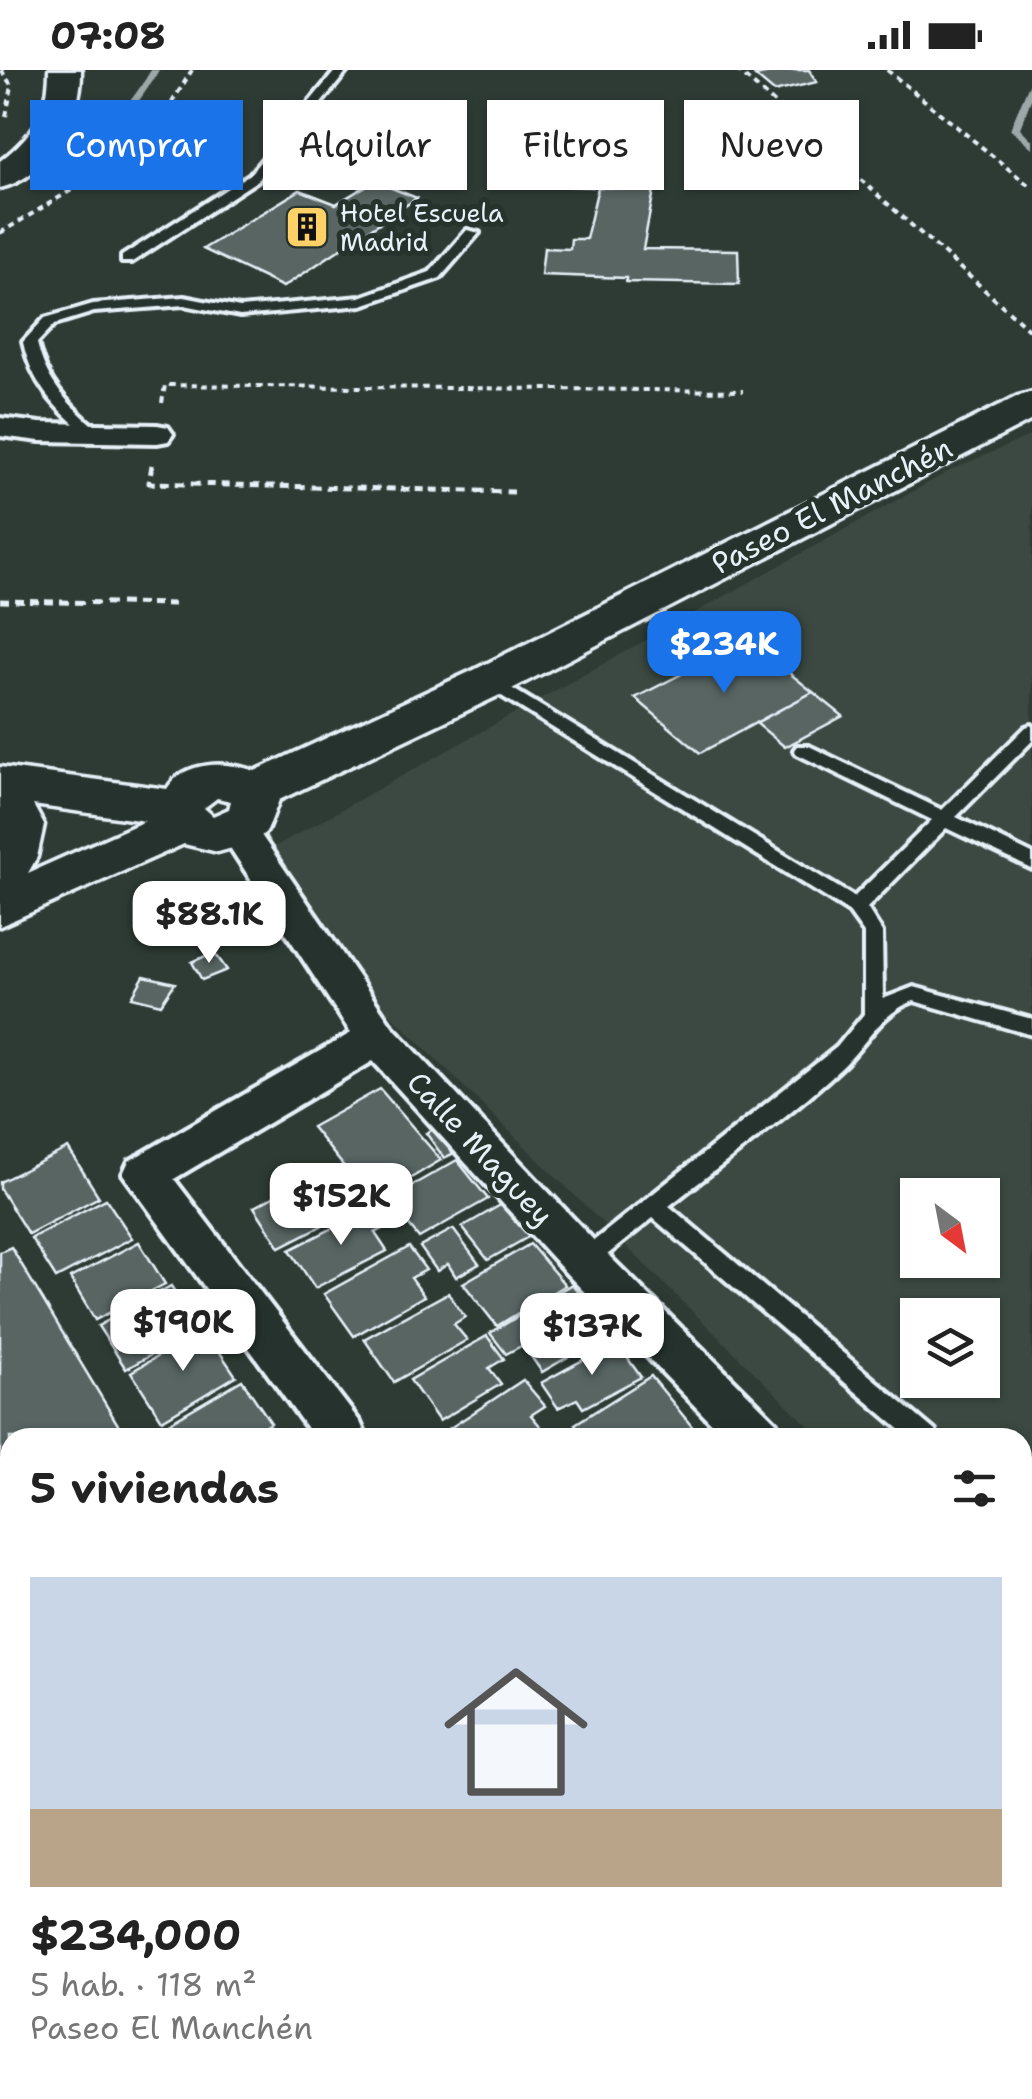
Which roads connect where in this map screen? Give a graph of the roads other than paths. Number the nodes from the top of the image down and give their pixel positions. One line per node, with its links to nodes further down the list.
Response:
1 (65, 70): 3 (street)
2 (342, 70): 4 (lane)
3 (66, 100)
4 (319, 100)
5 (30, 151): 7 (lane)
6 (30, 153): 9 (street)
7 (0, 158)
8 (263, 167): 11 (lane)
9 (0, 178)
10 (472, 233): 14 (lane)
11 (127, 259)
12 (1032, 404): 16 (street, Paseo El Manchén)
13 (0, 428): 14 (street)
14 (92, 432): 15 (street)
15 (157, 434)
16 (490, 682): 20 (street, Paseo El Manchén); 26 (lane)
17 (1032, 732): 22 (lane)
18 (803, 750): 22 (lane)
19 (0, 787): 21 (street); 24 (street)
20 (246, 810): 21 (street); 31 (street, Calle Maguey)
21 (183, 815): 25 (street)
22 (944, 821): 23 (lane); 26 (lane)
23 (1032, 862)
24 (0, 877)
25 (0, 907)
26 (856, 907): 27 (lane)
27 (873, 1013): 29 (lane); 32 (lane)
28 (1032, 1014): 29 (lane)
29 (1011, 1021): 30 (lane)
30 (1032, 1027)
31 (377, 1038): 33 (street, Calle Maguey); 34 (street)
32 (654, 1206): 33 (lane); 36 (lane)
33 (584, 1261): 35 (street, Calle Maguey)
34 (336, 1428)
35 (749, 1428)
36 (915, 1428)

